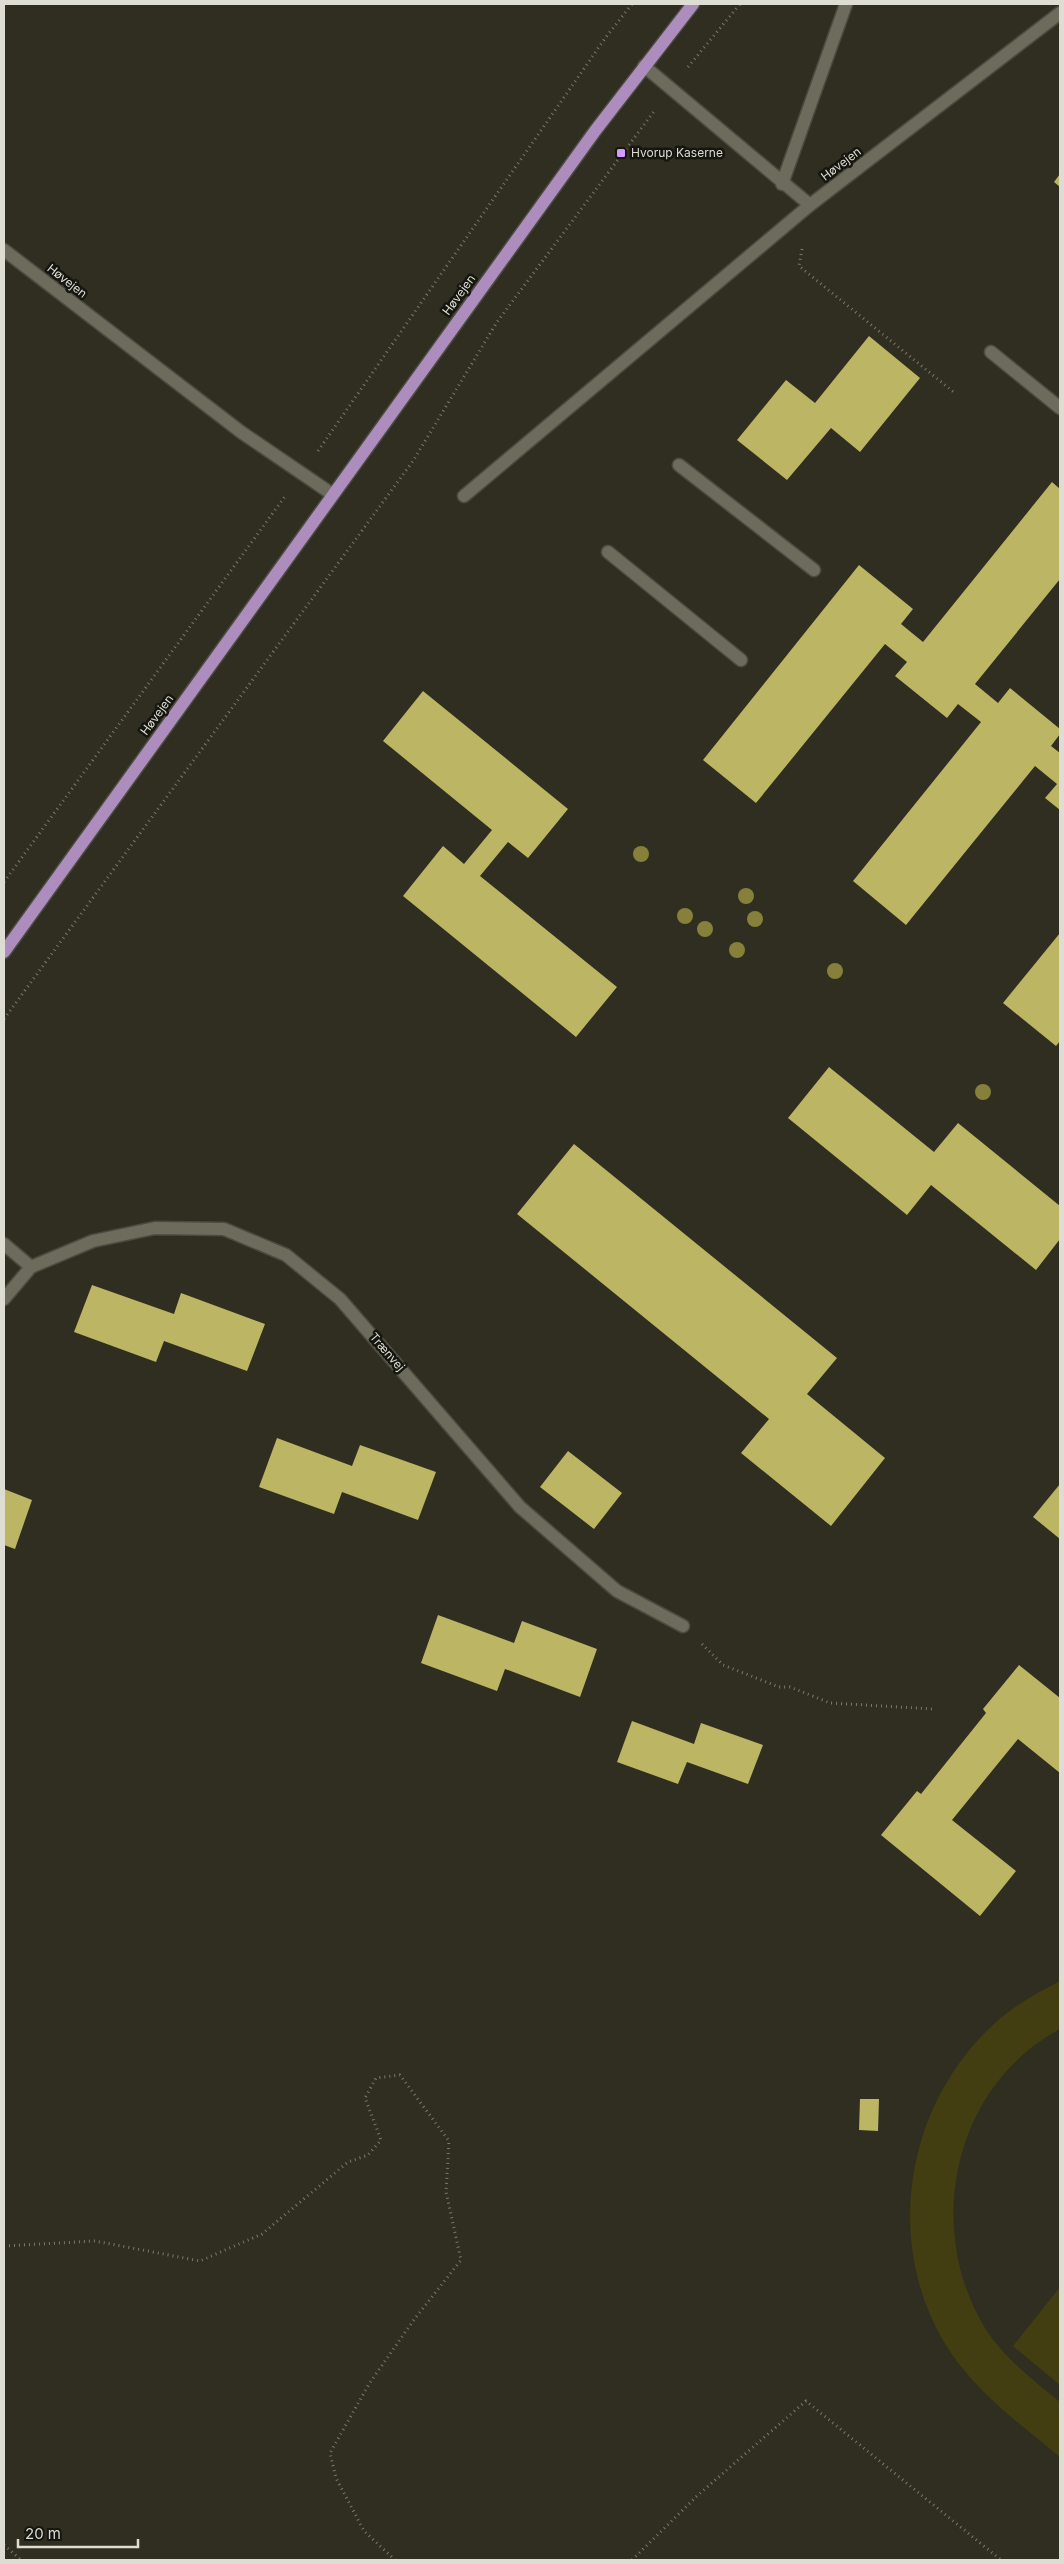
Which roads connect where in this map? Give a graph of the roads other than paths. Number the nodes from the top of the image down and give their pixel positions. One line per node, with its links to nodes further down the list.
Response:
1 (693, 4): 4 (main road, Høvejen)
2 (846, 4): 5 (street)
3 (1060, 13): 6 (street, Høvejen)
4 (644, 66): 5 (street); 11 (main road, Høvejen)
5 (782, 184): 6 (street)
6 (810, 205): 12 (street, Høvejen)
7 (4, 250): 11 (street, Høvejen)
8 (991, 352): 9 (street)
9 (1060, 408)
10 (679, 466): 14 (street)
11 (332, 494): 16 (main road, Høvejen)
12 (464, 496)
13 (608, 552): 15 (street)
14 (814, 570)
15 (741, 660)
16 (4, 952)
17 (4, 1244): 18 (street)
18 (31, 1267): 19 (street, Trænvej); 20 (street, Trænvej)
19 (4, 1298)
20 (683, 1626)

